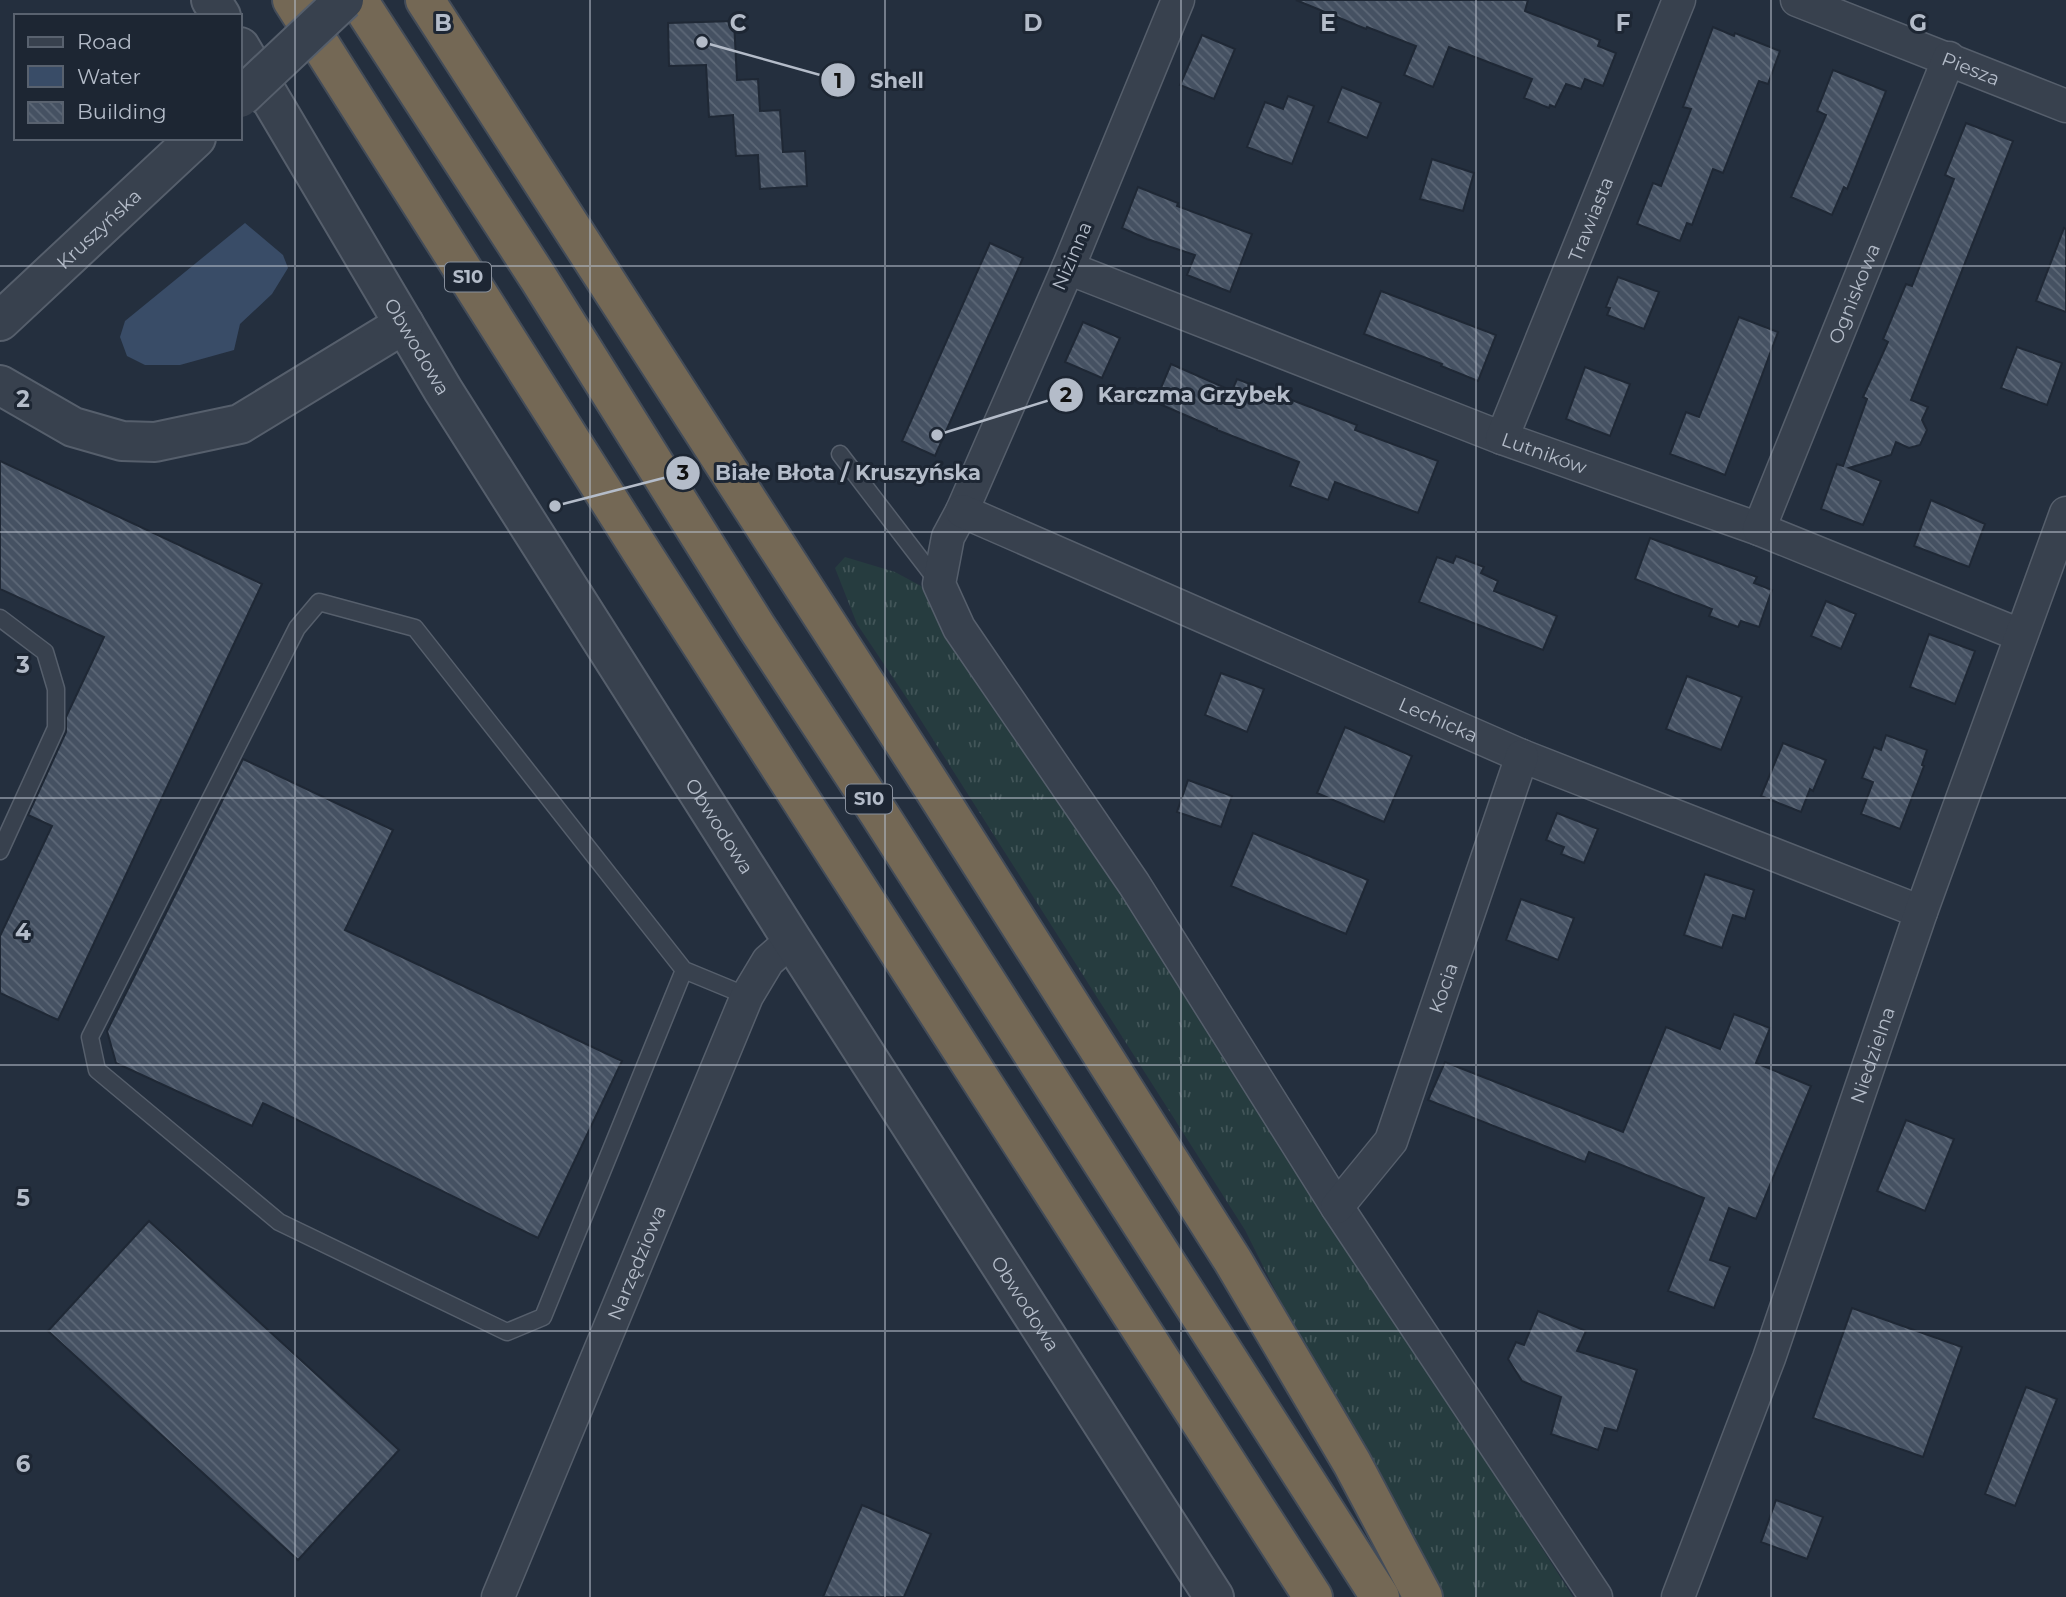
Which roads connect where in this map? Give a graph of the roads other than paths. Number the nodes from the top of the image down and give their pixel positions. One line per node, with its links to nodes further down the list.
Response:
1 (292, 0): 34 (highway, S10)
2 (344, 0): 10 (street, bridge)
3 (358, 0): 35 (highway, S10)
4 (425, 0): 36 (highway)
5 (1178, 0): 13 (street, Nizinna)
6 (1679, 0): 17 (street, Trawiasta)
7 (1797, 0): 9 (street, Piesza)
8 (242, 50): 15 (street, Obwodowa)
9 (1949, 58): 11 (street, Piesza); 21 (street, Ogniskowa)
10 (242, 95)
11 (2066, 106)
12 (195, 140): 14 (street, Kruszyńska)
13 (1068, 268): 17 (street, Lutników); 19 (street, Nizinna)
14 (0, 321)
15 (404, 324): 16 (street); 28 (street, Obwodowa)
16 (0, 385)
17 (1502, 438): 21 (street, Lutników)
18 (840, 454): 22 (lane)
19 (962, 511): 22 (street, Nizinna); 25 (street, Lechicka)
20 (2066, 513): 24 (street, Niedzielna)
21 (1759, 529): 24 (street, Lutników)
22 (939, 584): 31 (street)
23 (0, 618): 26 (lane)
24 (2020, 635): 27 (street, Niedzielna)
25 (1522, 756): 27 (street, Lechicka); 31 (street, Kocia)
26 (0, 851)
27 (1921, 912): 38 (street, Niedzielna)
28 (792, 940): 30 (street, Narzędziowa); 33 (street, Obwodowa)
29 (684, 970): 29 (lane); 30 (lane)
30 (747, 996): 32 (street, Narzędziowa)
31 (1337, 1207): 37 (street)
32 (498, 1597)
33 (1214, 1597)
34 (1313, 1597)
35 (1380, 1597)
36 (1423, 1597)
37 (1596, 1597)
38 (1678, 1597)

